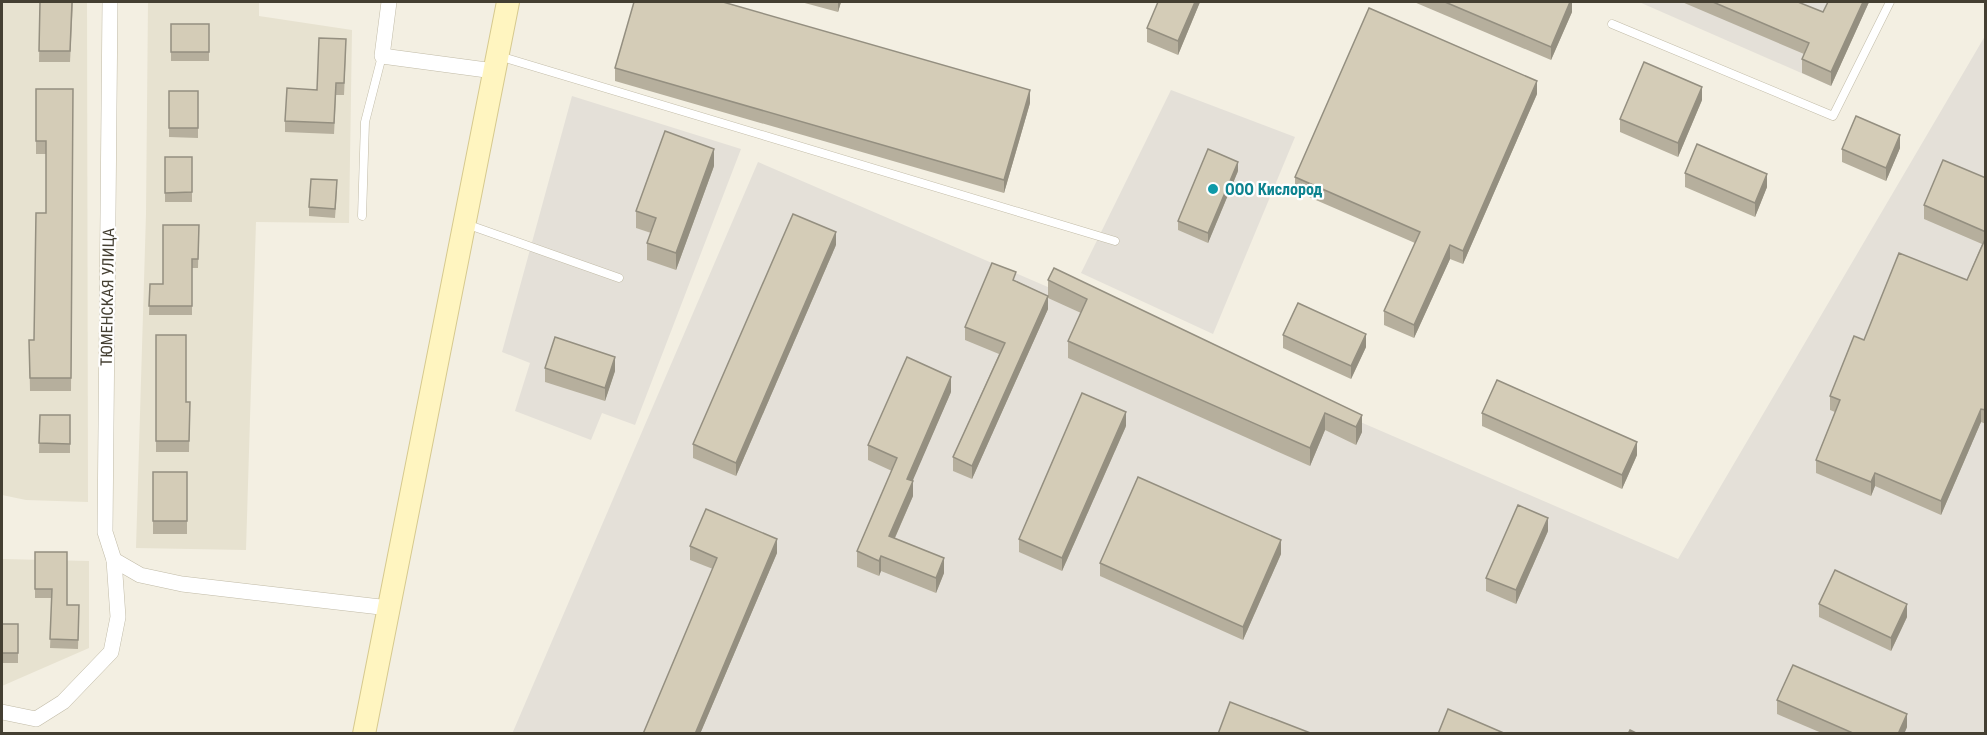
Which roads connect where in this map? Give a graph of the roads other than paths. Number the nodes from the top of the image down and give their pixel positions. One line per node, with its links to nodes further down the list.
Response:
1 (110, 2): 12 (street, ТЮМЕНСКАЯ УЛИЦА)
2 (389, 2): 6 (street)
3 (508, 2): 7 (main road)
4 (1890, 2): 5 (lane)
5 (1612, 24)
6 (382, 56): 7 (street); 8 (lane)
7 (496, 63): 9 (main road); 10 (lane)
8 (362, 216)
9 (464, 224): 11 (lane); 13 (main road)
10 (1115, 241)
11 (619, 278)
12 (114, 560): 13 (street); 14 (street, ТЮМЕНСКАЯ УЛИЦА)
13 (389, 609): 15 (main road)
14 (2, 712)
15 (364, 734)

